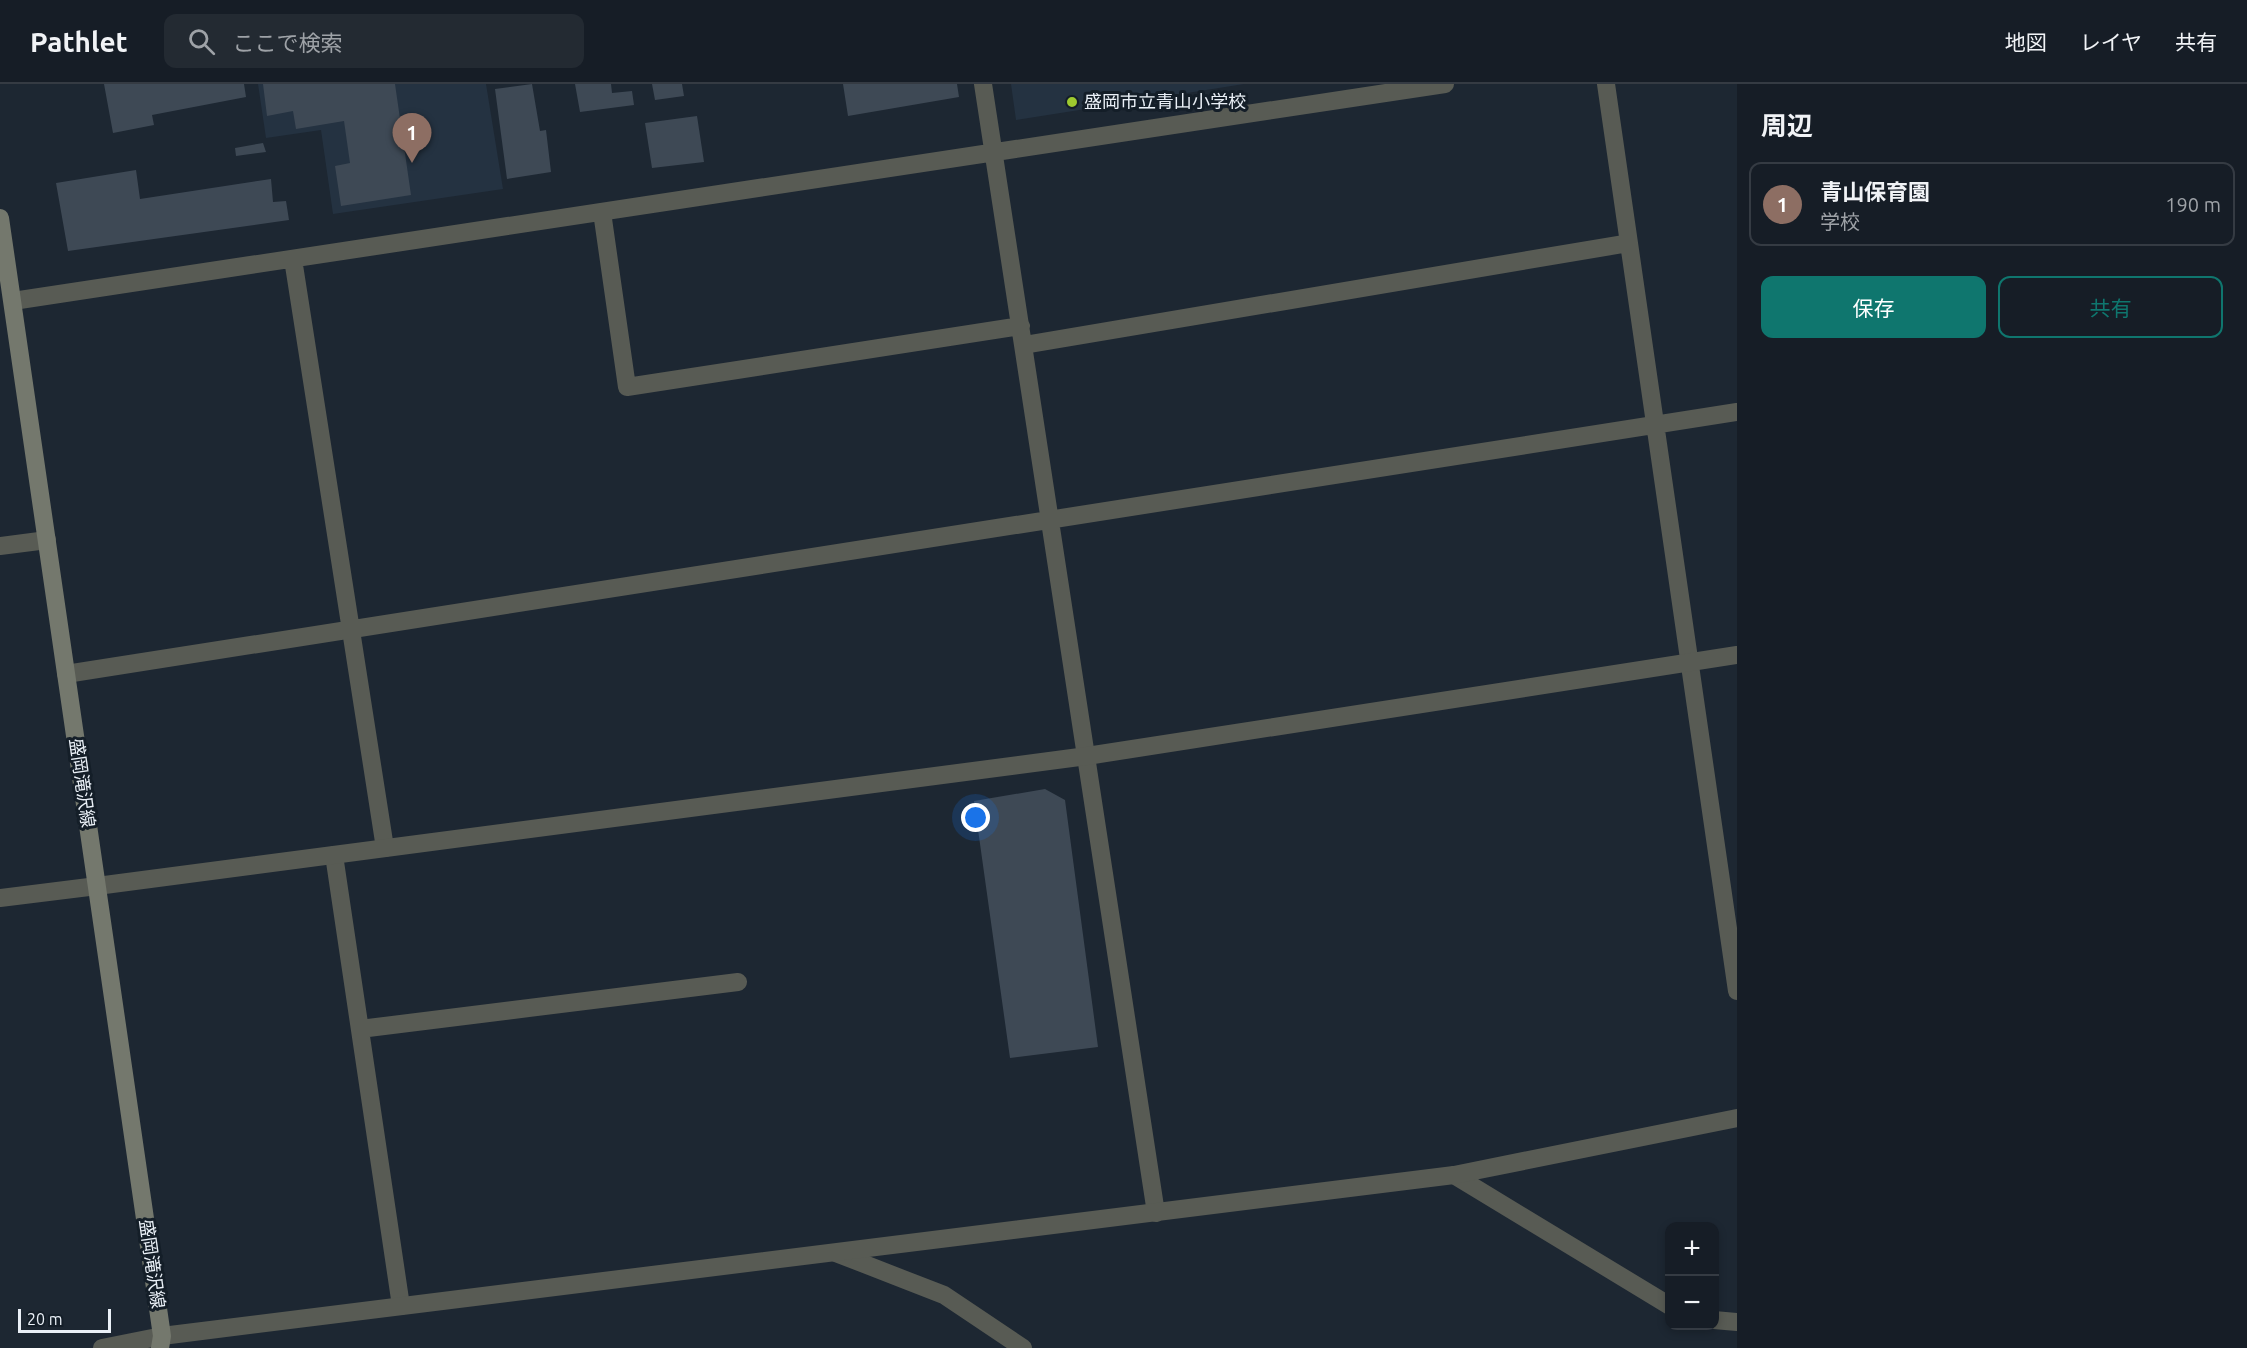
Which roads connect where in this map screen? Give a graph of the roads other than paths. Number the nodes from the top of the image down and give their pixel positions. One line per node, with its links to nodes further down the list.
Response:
1 (983, 84): 4 (street)
2 (1444, 84): 4 (street)
3 (1605, 84): 7 (street)
4 (994, 152): 5 (street); 10 (street)
5 (602, 212): 8 (street); 10 (street)
6 (0, 218): 9 (main road, 盛岡滝沢線)
7 (1629, 243): 11 (street); 13 (street)
8 (293, 259): 9 (street); 17 (street)
9 (13, 301): 15 (main road, 盛岡滝沢線)
10 (1021, 326): 11 (street)
11 (1024, 345): 14 (street)
12 (1737, 412): 13 (street)
13 (1655, 425): 14 (street); 19 (street)
14 (1051, 520): 17 (street); 21 (street)
15 (47, 540): 16 (street); 20 (main road, 盛岡滝沢線)
16 (0, 546)
17 (351, 629): 20 (street); 22 (street)
18 (1737, 655): 19 (street)
19 (1689, 662): 21 (street); 27 (street)
20 (66, 674): 24 (main road, 盛岡滝沢線)
21 (1086, 756): 22 (street); 31 (street)
22 (385, 848): 23 (street)
23 (334, 855): 24 (street); 28 (street)
24 (97, 886): 25 (street); 37 (main road, 盛岡滝沢線)
25 (0, 898)
26 (738, 981): 28 (street)
27 (1737, 991)
28 (360, 1029): 34 (street)
29 (1737, 1118): 30 (street)
30 (1454, 1174): 31 (street); 33 (street)
31 (1156, 1213): 32 (street)
32 (836, 1253): 34 (street); 39 (street)
33 (1665, 1303)
34 (401, 1306): 37 (street)
35 (1719, 1320): 36 (street)
36 (1737, 1322)
37 (161, 1342): 38 (street)
38 (102, 1348)
39 (1023, 1348)

